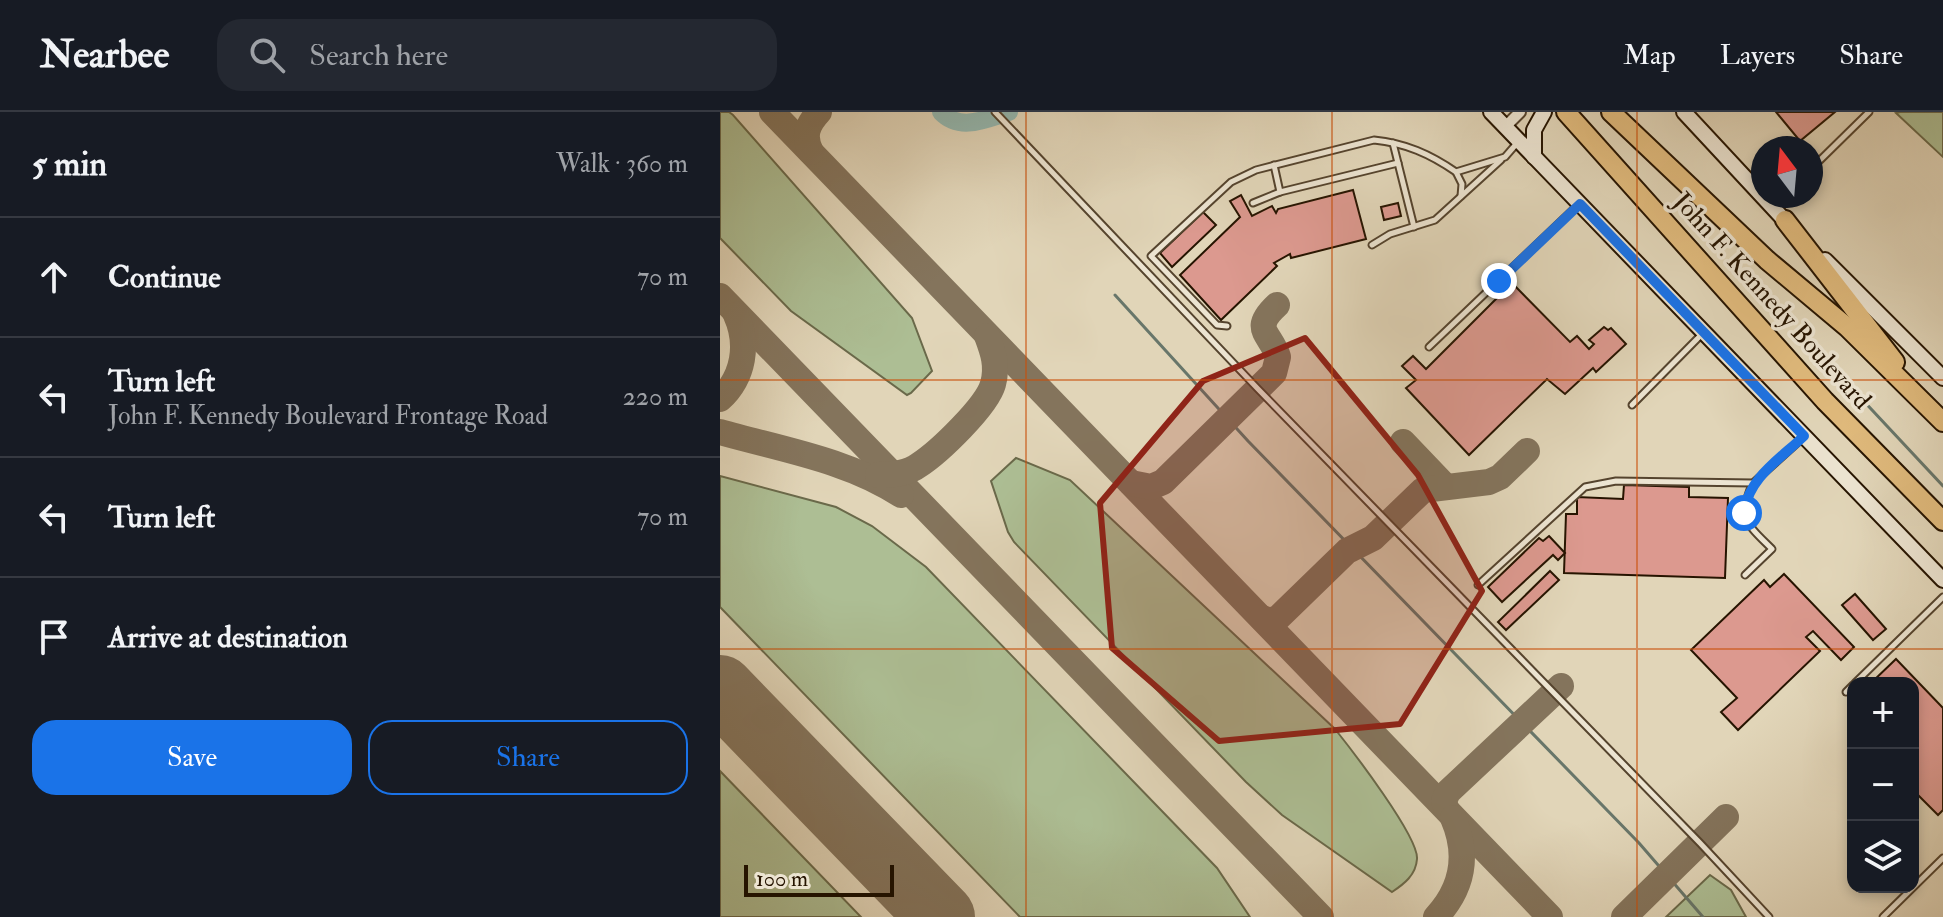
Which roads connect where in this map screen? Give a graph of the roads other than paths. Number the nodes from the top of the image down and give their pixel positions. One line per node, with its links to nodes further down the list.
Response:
1 (995, 112): 42 (lane)
2 (1491, 112): 9 (street)
3 (1520, 112): 9 (street)
4 (1544, 112): 13 (street)
5 (1566, 112): 35 (highway, John F. Kennedy Boulevard)
6 (1611, 112): 30 (highway, John F. Kennedy Boulevard)
7 (1684, 112): 23 (street)
8 (1869, 112): 14 (lane)
9 (1505, 127): 10 (street)
10 (1519, 141): 12 (lane); 13 (street)
11 (1392, 142): 15 (lane); 16 (lane); 17 (lane)
12 (1505, 157): 17 (lane); 19 (lane)
13 (1534, 157): 21 (street)
14 (1823, 157)
15 (1398, 163): 18 (lane); 24 (lane)
16 (1274, 165): 18 (lane); 26 (lane)
17 (1456, 172): 19 (lane)
18 (1280, 192): 20 (lane)
19 (1461, 196): 24 (lane)
20 (1253, 203)
21 (1580, 204): 27 (street); 28 (lane)
22 (1781, 208): 23 (lane)
23 (1779, 214): 29 (street); 30 (highway)
24 (1414, 227): 25 (lane)
25 (1372, 245)
26 (1227, 326)
27 (1704, 333): 31 (lane); 33 (street)
28 (1429, 347)
29 (1943, 378)
30 (1925, 403): 32 (highway, John F. Kennedy Boulevard)
31 (1632, 405)
32 (1943, 422)
33 (1804, 436): 34 (lane); 37 (street)
34 (1753, 483): 36 (lane); 38 (lane)
35 (1943, 521)
36 (1745, 575)
37 (1943, 580)
38 (1478, 585)
39 (1943, 597): 40 (lane)
40 (1861, 677)
41 (1943, 858): 45 (lane)
42 (1760, 908): 43 (lane); 44 (lane)
43 (1762, 917)
44 (1769, 917)
45 (1883, 917)

